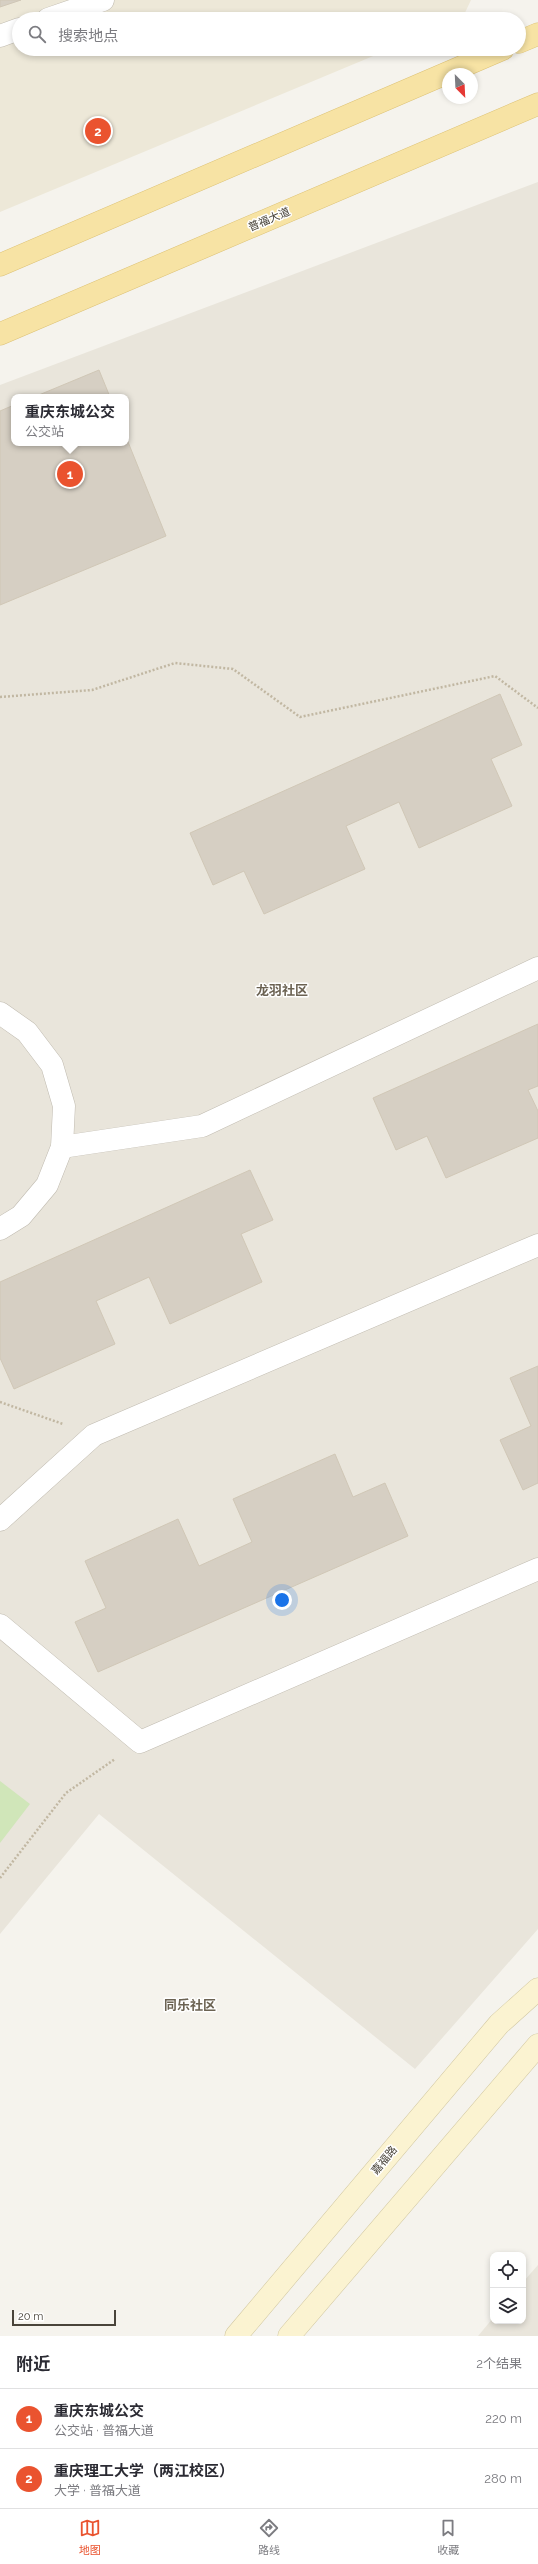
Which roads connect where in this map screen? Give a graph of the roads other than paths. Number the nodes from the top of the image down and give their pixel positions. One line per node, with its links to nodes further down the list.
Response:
1 (103, 0): 2 (street)
2 (68, 12)
3 (12, 32): 5 (street)
4 (538, 34): 6 (main road)
5 (0, 36)
6 (526, 39)
7 (487, 56): 9 (main road)
8 (538, 104): 10 (main road, 普福大道)
9 (0, 265)
10 (0, 334)
11 (538, 968): 13 (street)
12 (0, 1013): 13 (street)
13 (62, 1148): 14 (street)
14 (0, 1229)
15 (538, 1245): 16 (street)
16 (0, 1520)
17 (538, 1569): 18 (street)
18 (0, 1625)
19 (538, 1989): 21 (main road, 嘉福路)
20 (538, 2045): 22 (main road)
21 (236, 2336)
22 (289, 2336)

